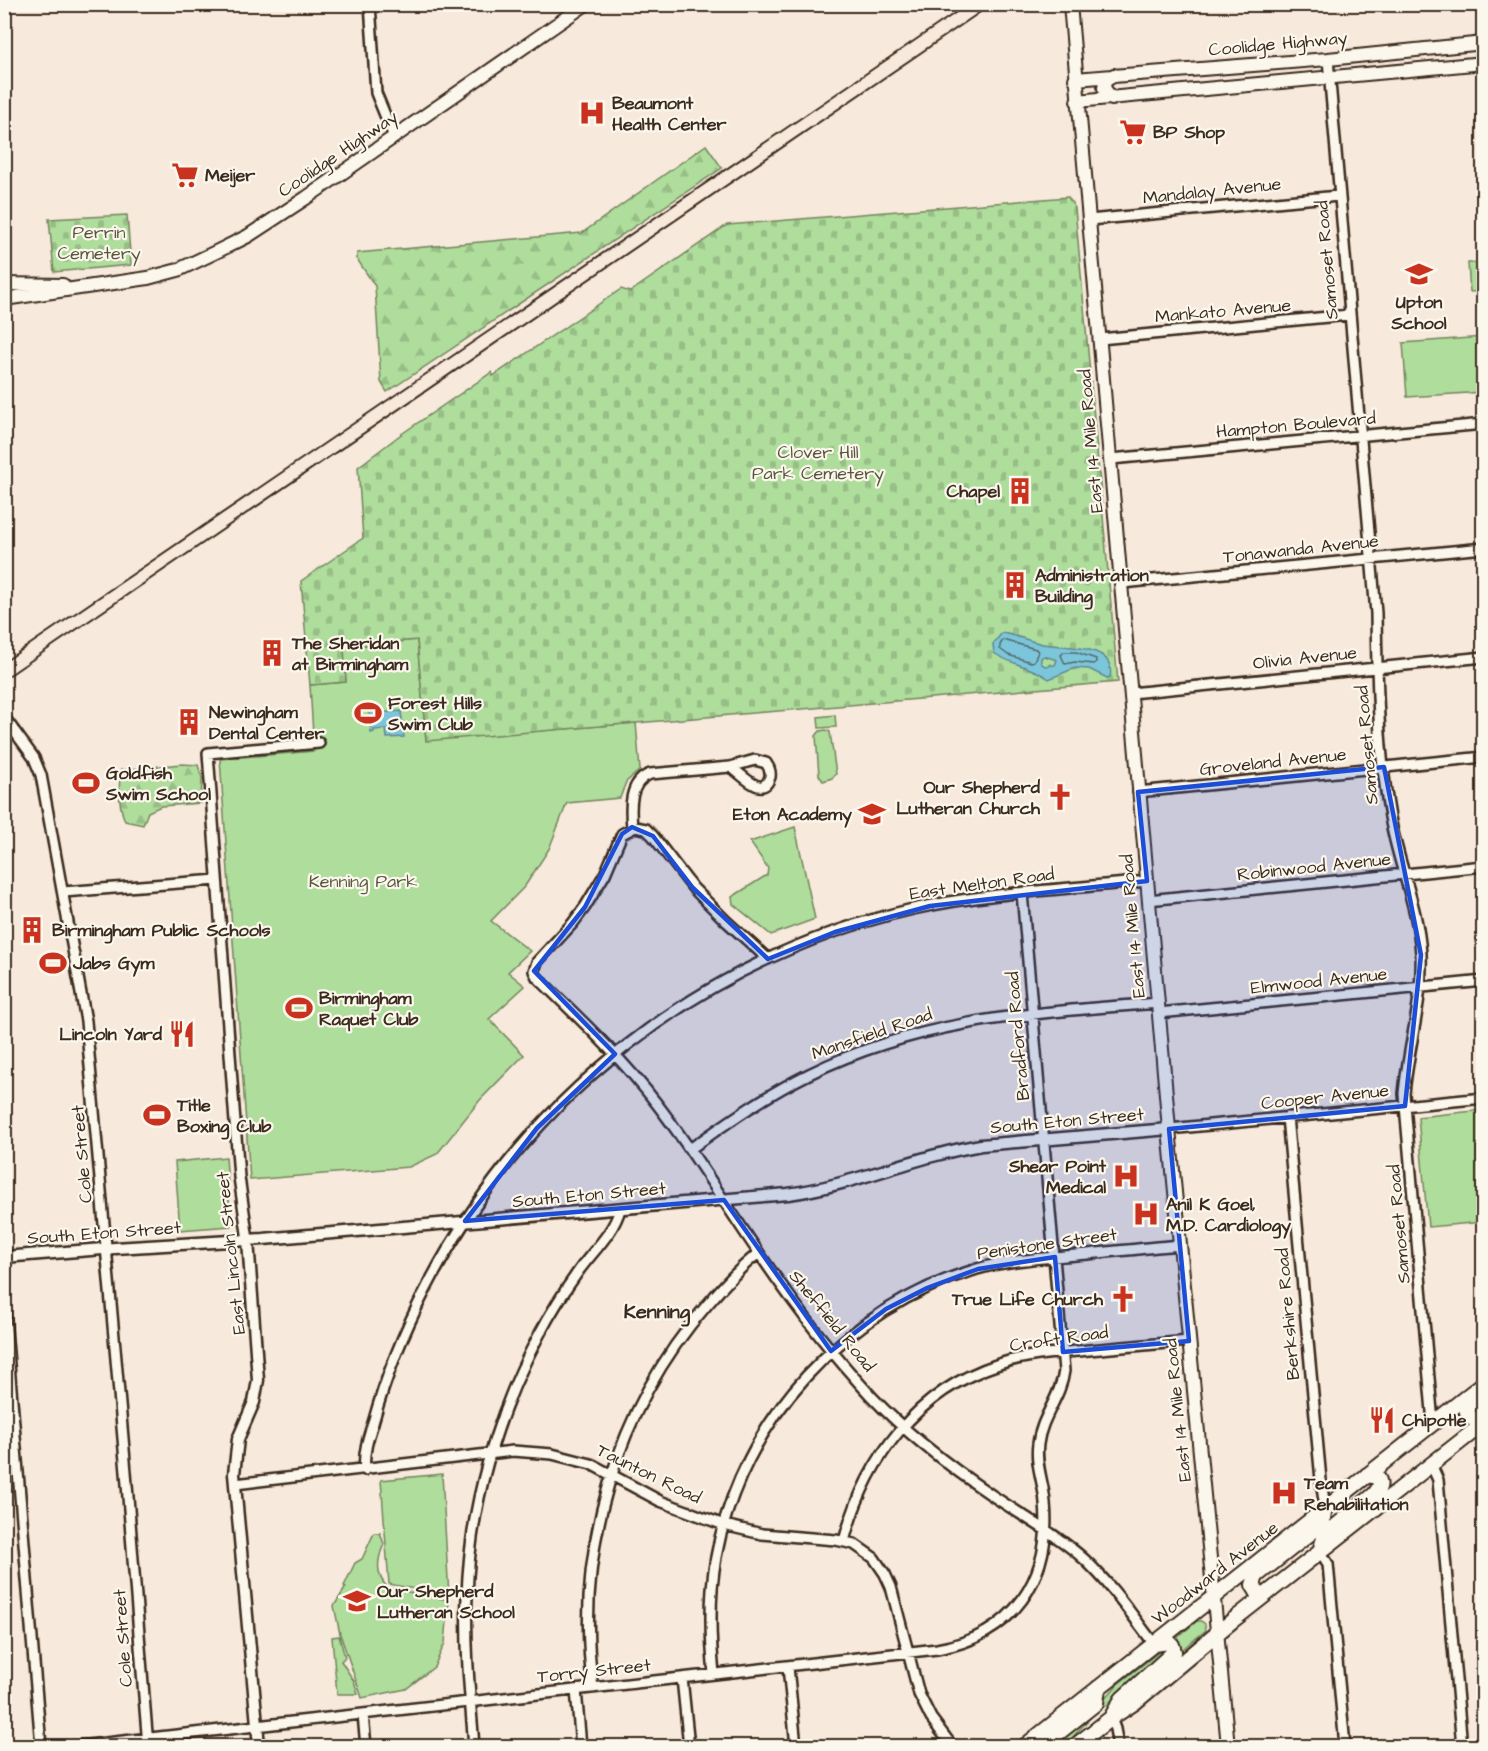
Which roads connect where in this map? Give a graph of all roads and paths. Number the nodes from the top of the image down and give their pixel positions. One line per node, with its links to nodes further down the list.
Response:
1 (370, 4): 16 (street)
2 (586, 4): 16 (main road, Coolidge Highway)
3 (1070, 4): 12 (main road, East 14 Mile Road)
4 (1484, 43): 5 (main road, Coolidge Highway)
5 (1445, 47): 6 (main road, Coolidge Highway); 9 (main road)
6 (1328, 59): 7 (main road, Coolidge Highway); 11 (street, Samoset Road)
7 (1285, 62): 10 (main road, Coolidge Highway); 13 (main road)
8 (1484, 63): 9 (main road)
9 (1447, 67): 11 (main road)
10 (1114, 75): 12 (main road, Coolidge Highway); 14 (main road)
11 (1329, 78): 13 (main road); 17 (street, Samoset Road)
12 (1075, 79): 15 (main road, East 14 Mile Road)
13 (1287, 82): 14 (main road)
14 (1112, 99): 15 (main road)
15 (1077, 101): 18 (main road, East 14 Mile Road)
16 (394, 137): 20 (main road, Coolidge Highway)
17 (1338, 196): 18 (street, Mandalay Avenue); 22 (street, Samoset Road)
18 (1089, 220): 23 (main road, East 14 Mile Road)
19 (4, 284): 20 (main road, Coolidge Highway)
20 (88, 285): 21 (main road, Coolidge Highway)
21 (4, 299)
22 (1349, 315): 23 (street, Mankato Avenue); 25 (street, Samoset Road)
23 (1100, 339): 26 (main road, East 14 Mile Road)
24 (1484, 424): 25 (street, Hampton Boulevard)
25 (1360, 436): 26 (street, Hampton Boulevard); 28 (street, Samoset Road)
26 (1111, 459): 29 (main road, East 14 Mile Road)
27 (1484, 548): 28 (street, Tonawanda Avenue)
28 (1371, 559): 29 (street, Tonawanda Avenue); 31 (street, Samoset Road)
29 (1122, 583): 32 (main road, East 14 Mile Road)
30 (1484, 657): 31 (street, Olivia Avenue)
31 (1377, 667): 32 (street, Olivia Avenue); 37 (street, Samoset Road)
32 (1131, 693): 38 (main road, East 14 Mile Road)
33 (4, 717): 44 (street, Cole Street)
34 (319, 743): 42 (street, East Lincoln Street)
35 (1484, 757): 37 (street, Groveland Avenue)
36 (730, 767): 39 (street)
37 (1384, 767): 38 (street, Groveland Avenue); 41 (street, Samoset Road)
38 (1138, 792): 43 (main road, East 14 Mile Road)
39 (629, 829): 47 (street); 52 (street, Sheffield Road)
40 (1484, 866): 41 (street, Robinwood Avenue)
41 (1406, 875): 46 (street, Robinwood Avenue); 49 (street, Samoset Road)
42 (218, 880): 44 (street); 62 (street, East Lincoln Street)
43 (1147, 881): 45 (street, East Melton Road); 46 (main road, East 14 Mile Road)
44 (63, 892): 64 (street, Cole Street)
45 (1022, 893): 47 (street, East Melton Road); 51 (street, Bradford Road)
46 (1148, 900): 50 (main road, East 14 Mile Road)
47 (768, 959): 52 (street, East Melton Road)
48 (1484, 981): 49 (street, Elmwood Avenue)
49 (1421, 988): 50 (street, Elmwood Avenue); 54 (street, Samoset Road)
50 (1158, 1008): 51 (street, Mansfield Road); 56 (main road, East 14 Mile Road)
51 (1033, 1014): 57 (street, Bradford Road); 58 (street, Mansfield Road)
52 (615, 1054): 58 (street, Sheffield Road); 61 (street, East Melton Road)
53 (1484, 1098): 54 (street, Cooper Avenue)
54 (1405, 1106): 55 (street, Cooper Avenue); 75 (street, Samoset Road)
55 (1287, 1117): 56 (street, Cooper Avenue); 83 (street, Berkshire Road)
56 (1169, 1129): 57 (street, South Eton Street); 63 (main road, East 14 Mile Road)
57 (1044, 1140): 59 (street, South Eton Street); 67 (street, Bradford Road)
58 (690, 1149): 59 (street, Sheffield Road)
59 (724, 1200): 60 (street, South Eton Street); 65 (street, Sheffield Road)
60 (620, 1209): 61 (street, South Eton Street); 77 (street)
61 (465, 1221): 62 (street, South Eton Street); 79 (street, East Melton Road)
62 (248, 1240): 64 (street, South Eton Street); 82 (street, East Lincoln Street)
63 (1180, 1245): 67 (street, Penistone Street); 69 (main road, East 14 Mile Road)
64 (107, 1249): 66 (street, South Eton Street); 103 (street, Cole Street)
65 (759, 1253): 70 (street, Sheffield Road); 80 (street)
66 (4, 1257)
67 (1054, 1257): 70 (street, Penistone Street); 71 (street, Bradford Road)
68 (4, 1305): 104 (street)
69 (1189, 1341): 71 (street, Croft Road); 88 (main road, East 14 Mile Road)
70 (831, 1351): 76 (street, Sheffield Road); 84 (street, Penistone Street)
71 (1063, 1352): 76 (street, Croft Road); 85 (street, Bradford Road)
72 (1484, 1383): 75 (main road, Woodward Avenue)
73 (1484, 1393): 74 (main road)
74 (1484, 1422): 78 (main road)
75 (1433, 1423): 81 (main road, Woodward Avenue)
76 (903, 1426): 85 (street, Sheffield Road); 86 (street, Croft Road)
77 (490, 1455): 79 (street, Taunton Road); 80 (street, Taunton Road); 99 (street)
78 (1431, 1464): 87 (main road); 119 (street)
79 (365, 1470): 82 (street, Taunton Road)
80 (611, 1474): 84 (street, Taunton Road); 96 (street)
81 (1367, 1475): 83 (main road, Woodward Avenue); 87 (main road)
82 (235, 1484): 102 (street, East Lincoln Street)
83 (1325, 1508): 88 (main road, Woodward Avenue); 89 (main road)
84 (723, 1525): 86 (street, Taunton Road); 94 (street, Penistone Street)
85 (1046, 1530): 91 (street, Sheffield Road); 92 (street, Torry Street)
86 (844, 1541): 92 (street, Taunton Road)
87 (1320, 1551): 89 (main road); 118 (street)
88 (1213, 1596): 90 (main road, East 14 Mile Road); 91 (main road, Woodward Avenue)
89 (1261, 1598): 90 (main road)
90 (1216, 1634): 101 (main road); 117 (main road, East 14 Mile Road)
91 (1154, 1644): 97 (main road, Woodward Avenue); 101 (main road)
92 (908, 1652): 93 (street, Torry Street); 112 (street, Taunton Road)
93 (788, 1667): 94 (street, Torry Street); 111 (street)
94 (714, 1674): 95 (street, Torry Street)
95 (682, 1678): 96 (street, Torry Street); 110 (street)
96 (593, 1688): 98 (street, Torry Street)
97 (1098, 1688): 113 (main road, Woodward Avenue); 114 (main road)
98 (576, 1690): 99 (street, Torry Street); 109 (street)
99 (471, 1702): 100 (street, Torry Street); 108 (street)
100 (363, 1715): 102 (street, Torry Street); 107 (street)
101 (1111, 1718): 115 (main road); 116 (street)
102 (257, 1726): 103 (street, Torry Street); 106 (street, East Lincoln Street)
103 (148, 1743): 105 (street, Torry Street)
104 (41, 1746)
105 (79, 1746)
106 (259, 1746)
107 (366, 1746)
108 (474, 1746)
109 (581, 1746)
110 (688, 1746)
111 (796, 1746)
112 (952, 1746)
113 (1025, 1746)
114 (1042, 1746)
115 (1075, 1746)
116 (1118, 1746)
117 (1228, 1746)
118 (1345, 1746)
119 (1462, 1746)

